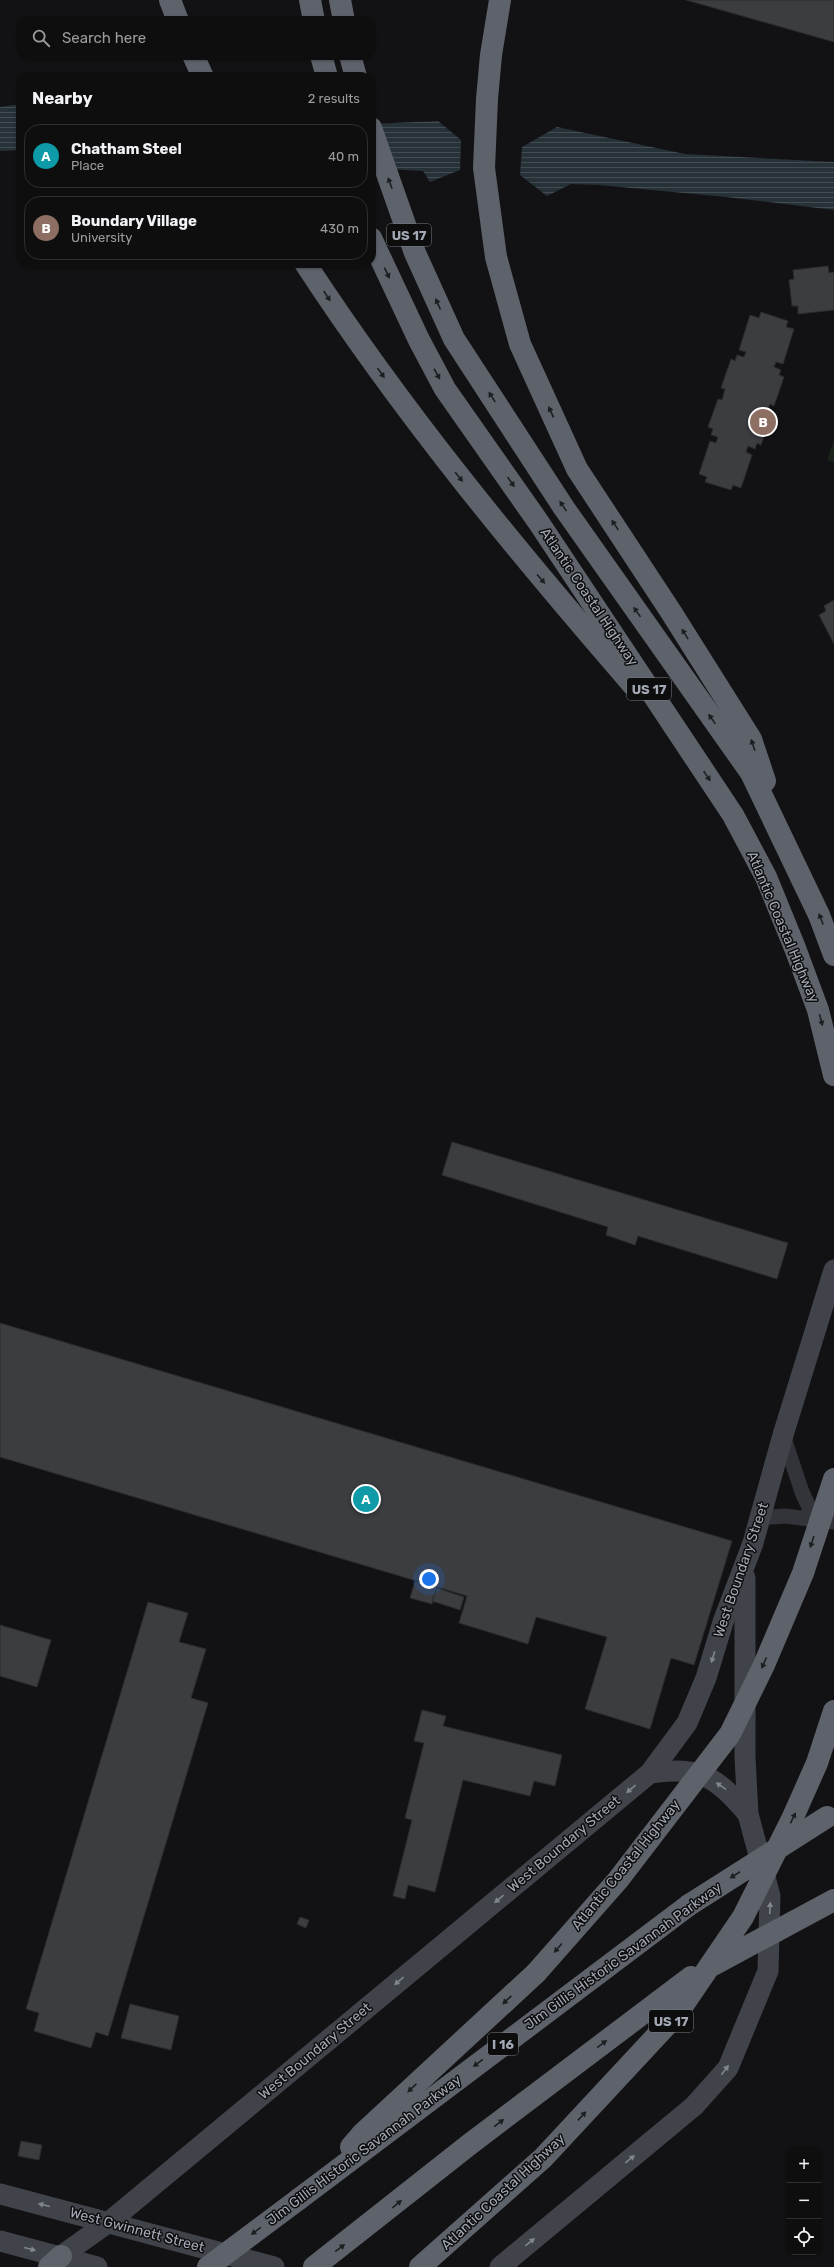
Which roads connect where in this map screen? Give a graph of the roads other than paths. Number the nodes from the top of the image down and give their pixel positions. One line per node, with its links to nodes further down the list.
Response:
1 (170, 0): 5 (highway)
2 (310, 0): 6 (highway)
3 (340, 0): 7 (highway)
4 (500, 0): 18 (highway, one-way to 4)
5 (176, 16)
6 (313, 16)
7 (343, 16)
8 (195, 60): 11 (highway)
9 (322, 60): 12 (highway)
10 (351, 60): 13 (highway)
11 (201, 72)
12 (326, 72)
13 (355, 72)
14 (376, 142): 18 (highway, Atlantic Coastal Highway / US 17, one-way to 14)
15 (376, 249): 17 (highway, Atlantic Coastal Highway / US 17, one-way to 17)
16 (308, 268): 17 (highway, one-way to 17)
17 (691, 752): 20 (highway, Atlantic Coastal Highway / US 17, one-way to 20)
18 (787, 849): 19 (highway, Atlantic Coastal Highway / US 17, one-way to 18)
19 (834, 955)
20 (833, 1068)
21 (834, 1270): 22 (main road, West Boundary Street)
22 (783, 1436): 24 (main road, West Boundary Street); 25 (street)
23 (834, 1479): 33 (highway, Atlantic Coastal Highway, one-way to 33, bridge)
24 (760, 1518): 25 (street); 27 (main road, West Boundary Street)
25 (814, 1518): 26 (street)
26 (834, 1522)
27 (745, 1568): 29 (main road, West Boundary Street, one-way to 29); 30 (main road)
28 (834, 1711): 43 (highway, Atlantic Coastal Highway / US 17, one-way to 28, bridge)
29 (650, 1773): 30 (main road, one-way to 29); 35 (main road, West Boundary Street, one-way to 35)
30 (748, 1814): 38 (main road, one-way to 30)
31 (831, 1815): 33 (highway, Jim Gillis Historic Savannah Parkway / I 16, one-way to 33, bridge)
32 (834, 1900): 42 (highway, one-way to 32, bridge)
33 (319, 2184): 40 (highway, Jim Gillis Historic Savannah Parkway / I 16, one-way to 40, bridge)
34 (0, 2194): 35 (main road, West Gwinnett Street, one-way to 34)
35 (109, 2222): 37 (main road, West Boundary Street); 41 (main road, West Gwinnett Street)
36 (0, 2241): 37 (main road, one-way to 37)
37 (55, 2262): 39 (main road)
38 (506, 2263)
39 (97, 2267)
40 (208, 2267)
41 (274, 2267)
42 (314, 2267)
43 (420, 2267)

